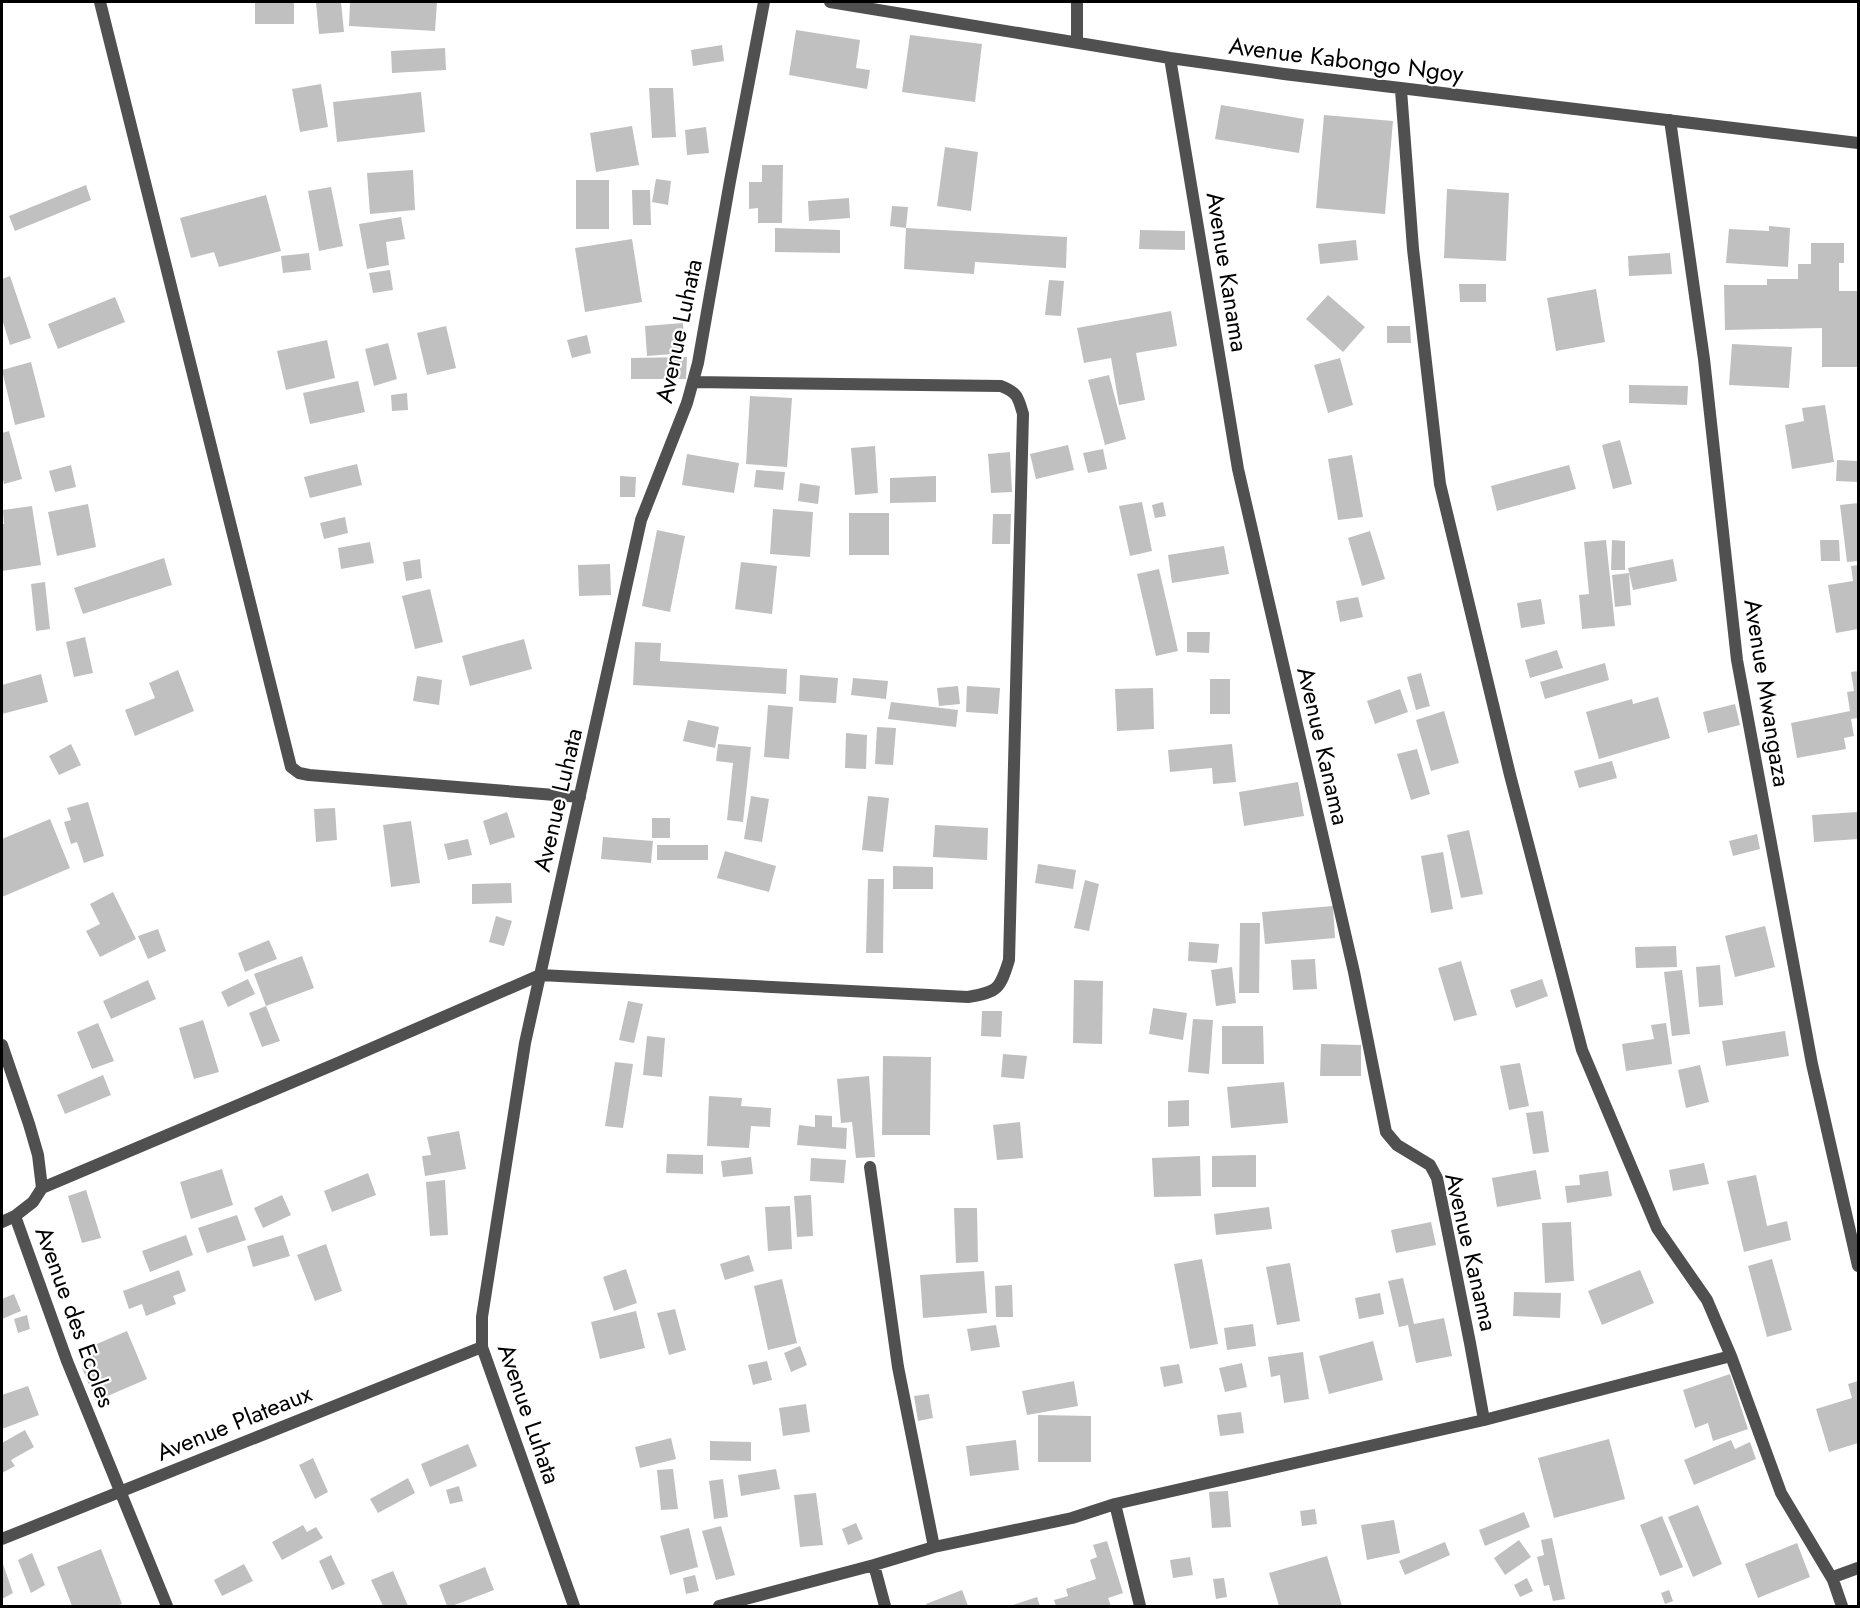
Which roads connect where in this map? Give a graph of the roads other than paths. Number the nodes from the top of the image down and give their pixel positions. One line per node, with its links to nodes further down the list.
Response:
1 (100, 2): 11 (street)
2 (764, 2): 10 (street, Avenue Luhata)
3 (830, 2): 5 (street, Avenue Kabongo Ngoy)
4 (1077, 2): 5 (street)
5 (1077, 42): 6 (street, Avenue Kabongo Ngoy)
6 (1170, 58): 7 (street, Avenue Kabongo Ngoy); 21 (street, Avenue Kanama)
7 (1401, 90): 8 (street, Avenue Kabongo Ngoy); 20 (street)
8 (1670, 120): 9 (street, Avenue Kabongo Ngoy); 18 (street, Avenue Mwangaza)
9 (1858, 143)
10 (694, 382): 11 (street, Avenue Luhata); 12 (street)
11 (580, 797): 12 (street, Avenue Luhata)
12 (540, 975): 15 (street); 19 (street, Avenue Luhata)
13 (2, 1045): 15 (street)
14 (870, 1167): 25 (street)
15 (42, 1188): 16 (street, Avenue des Ecoles)
16 (15, 1216): 17 (street); 22 (street, Avenue des Ecoles)
17 (2, 1222)
18 (1858, 1266)
19 (482, 1347): 22 (street, Avenue Plateaux); 30 (street, Avenue Luhata)
20 (1731, 1356): 21 (street); 28 (street)
21 (1484, 1420): 23 (street)
22 (119, 1491): 24 (street, Avenue Plateaux); 29 (street, Avenue des Ecoles)
23 (1115, 1504): 25 (street); 33 (street)
24 (2, 1539)
25 (933, 1547): 26 (street)
26 (874, 1565): 31 (street); 32 (street)
27 (1858, 1568): 28 (street)
28 (1833, 1580): 34 (street)
29 (167, 1606)
30 (574, 1606)
31 (719, 1606)
32 (885, 1606)
33 (1140, 1606)
34 (1842, 1606)

